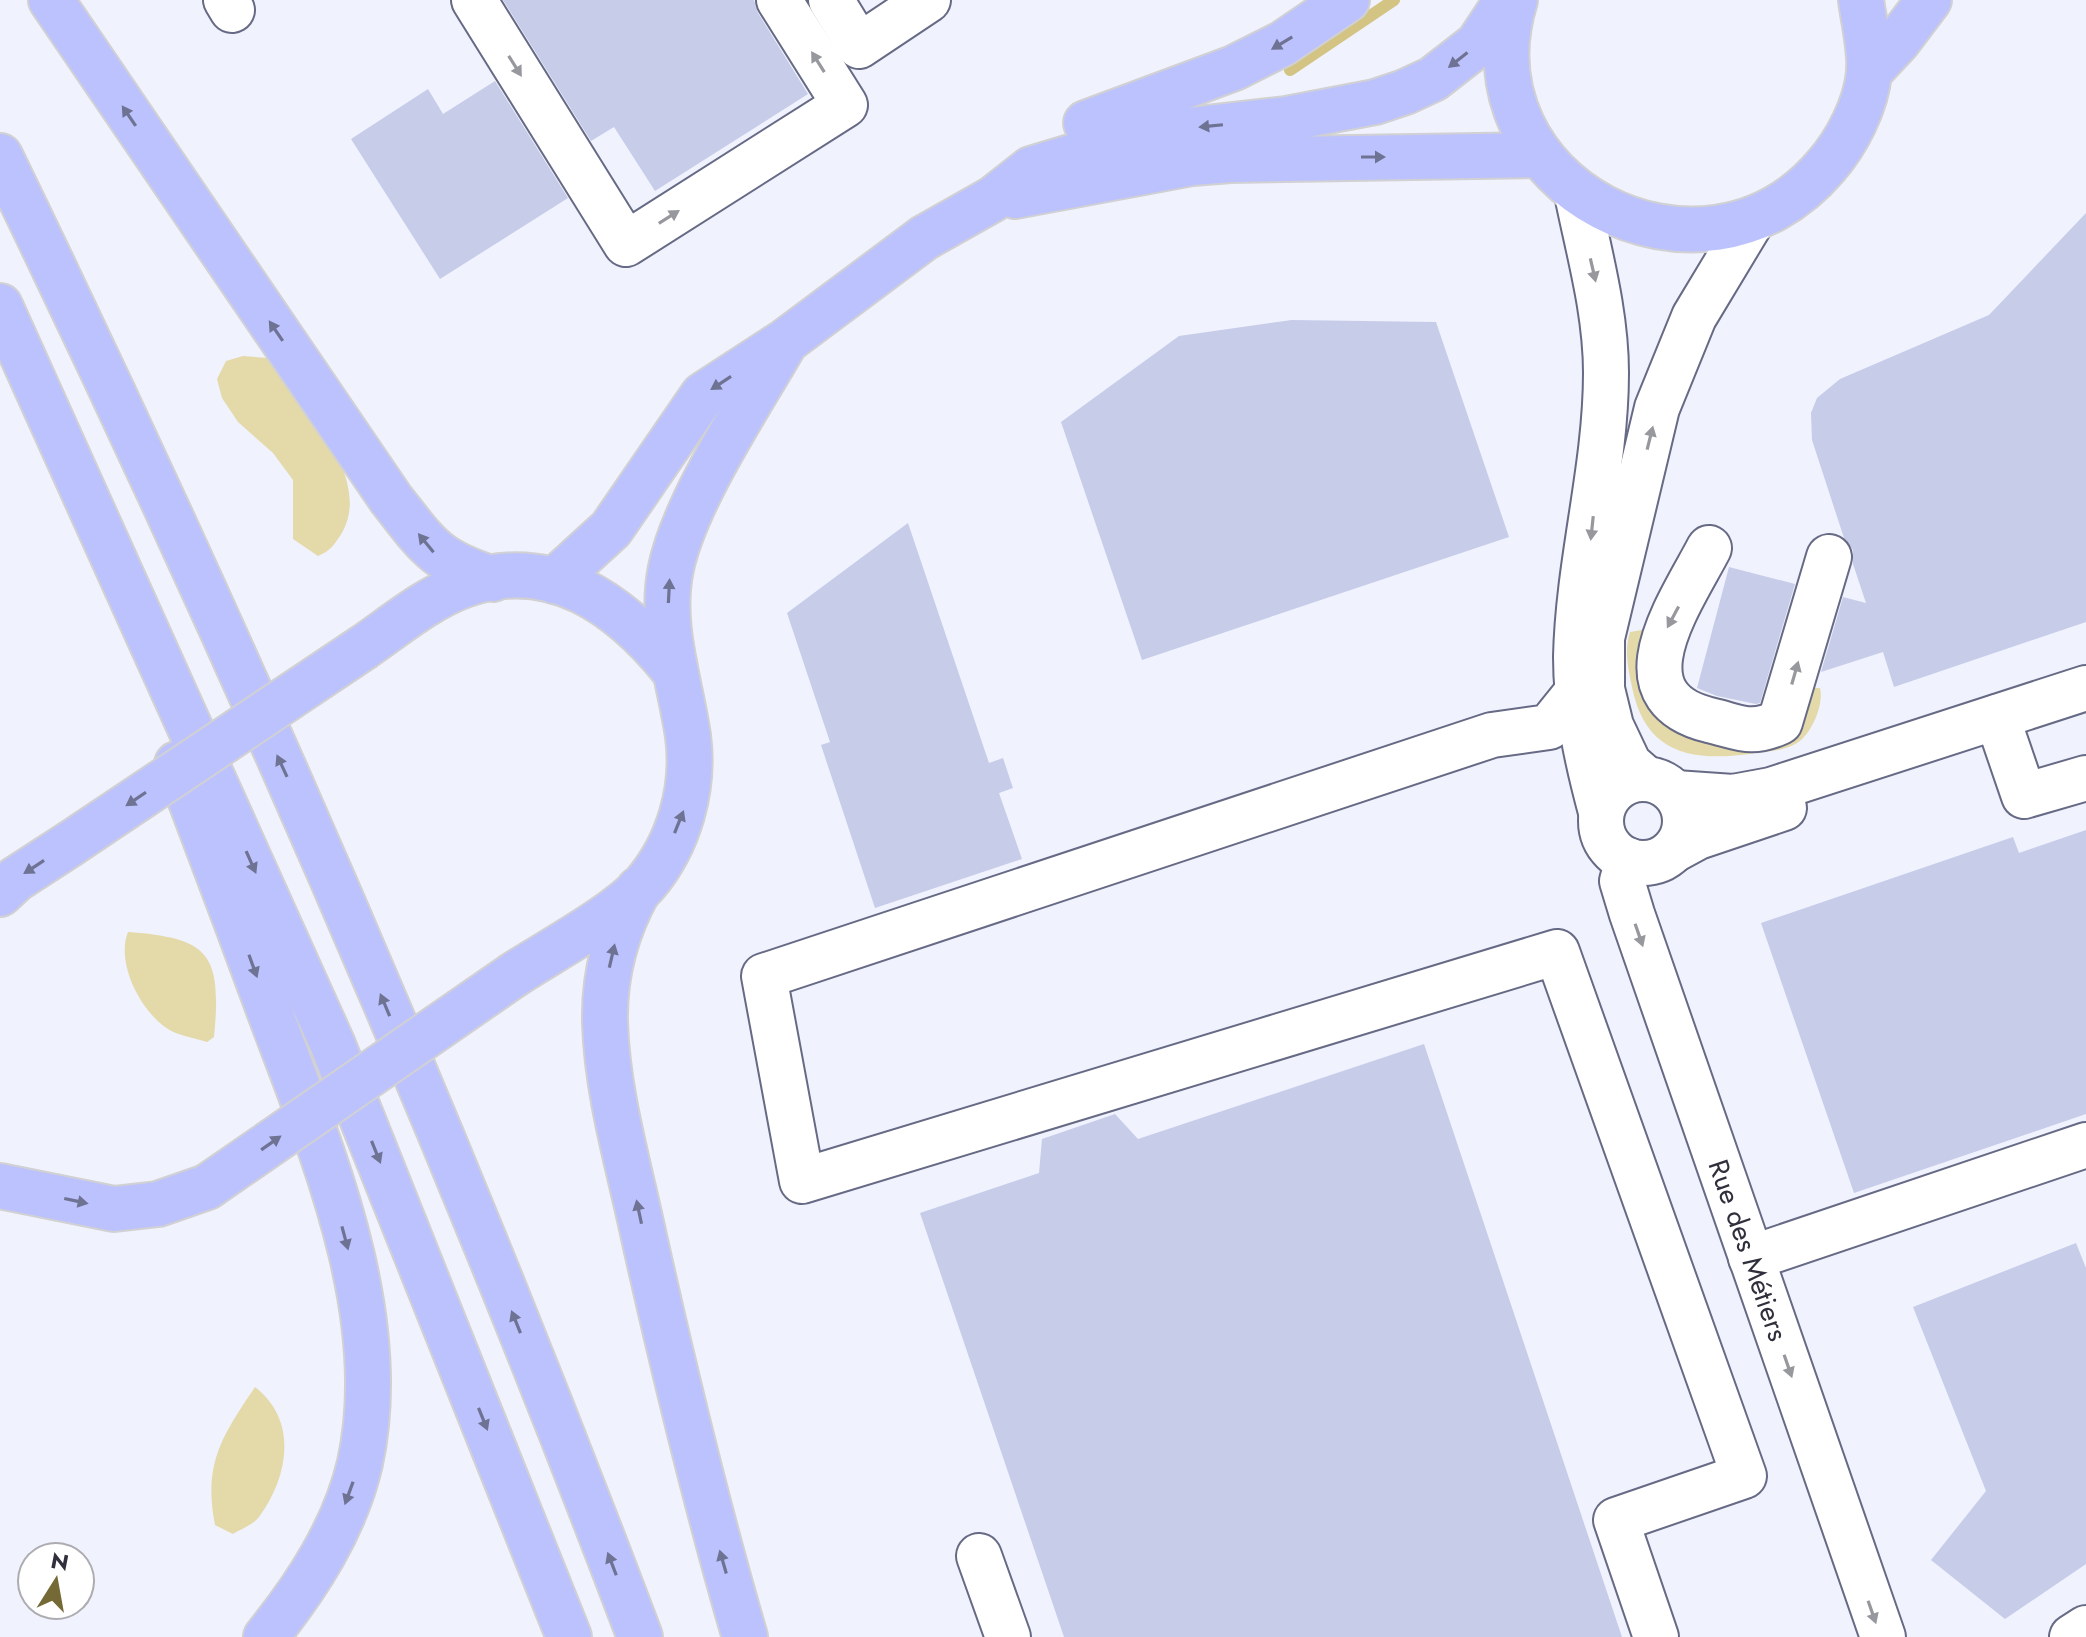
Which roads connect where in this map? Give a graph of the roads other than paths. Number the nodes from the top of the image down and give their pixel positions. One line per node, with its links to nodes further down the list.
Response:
1 (51, 0): 23 (main road, one-way to 1)
2 (474, 0): 3 (street, one-way to 3)
3 (779, 0)
4 (831, 0): 5 (street)
5 (928, 0)
6 (1347, 0): 17 (main road, one-way to 17)
7 (1507, 0): 15 (main road, one-way to 15)
8 (1515, 0): 12 (main road)
9 (1861, 0): 11 (main road)
10 (1929, 0): 11 (main road)
11 (1869, 72): 16 (main road)
12 (1540, 155): 14 (main road); 15 (main road, one-way to 12)
13 (0, 156): 44 (main road, one-way to 13)
14 (1577, 194): 16 (main road); 27 (street, one-way to 27)
15 (993, 199): 17 (main road)
16 (1753, 219): 31 (street, one-way to 16)
17 (924, 238): 19 (main road)
18 (0, 306): 20 (main road)
19 (786, 341): 24 (main road, one-way to 24); 25 (main road, one-way to 19)
20 (30, 368): 42 (main road, one-way to 42); 43 (main road, one-way to 43)
21 (1709, 548): 22 (street, one-way to 22)
22 (1829, 557)
23 (493, 579): 24 (main road); 36 (main road, one-way to 36, bridge)
24 (554, 581): 25 (main road)
25 (673, 669): 35 (main road, one-way to 25)
26 (2086, 688): 28 (street)
27 (1578, 691): 32 (street); 47 (street)
28 (1997, 717): 29 (street); 30 (street)
29 (1885, 753): 31 (street); 33 (street)
30 (2086, 778)
31 (1660, 786): 32 (street); 33 (street)
32 (1601, 812): 34 (street)
33 (1674, 850): 34 (street)
34 (1628, 860): 39 (street, Rue des Métiers, one-way to 39)
35 (639, 889): 38 (main road, one-way to 35, bridge); 45 (main road, one-way to 35)
36 (0, 894)
37 (2086, 1145): 39 (street)
38 (0, 1186)
39 (1751, 1258): 48 (street, Rue des Métiers, one-way to 48)
40 (979, 1556): 46 (street)
41 (2086, 1628): 49 (street)
42 (266, 1637)
43 (569, 1637)
44 (640, 1637)
45 (745, 1637)
46 (1008, 1637)
47 (1656, 1637)
48 (1883, 1637)
49 (2072, 1637)

